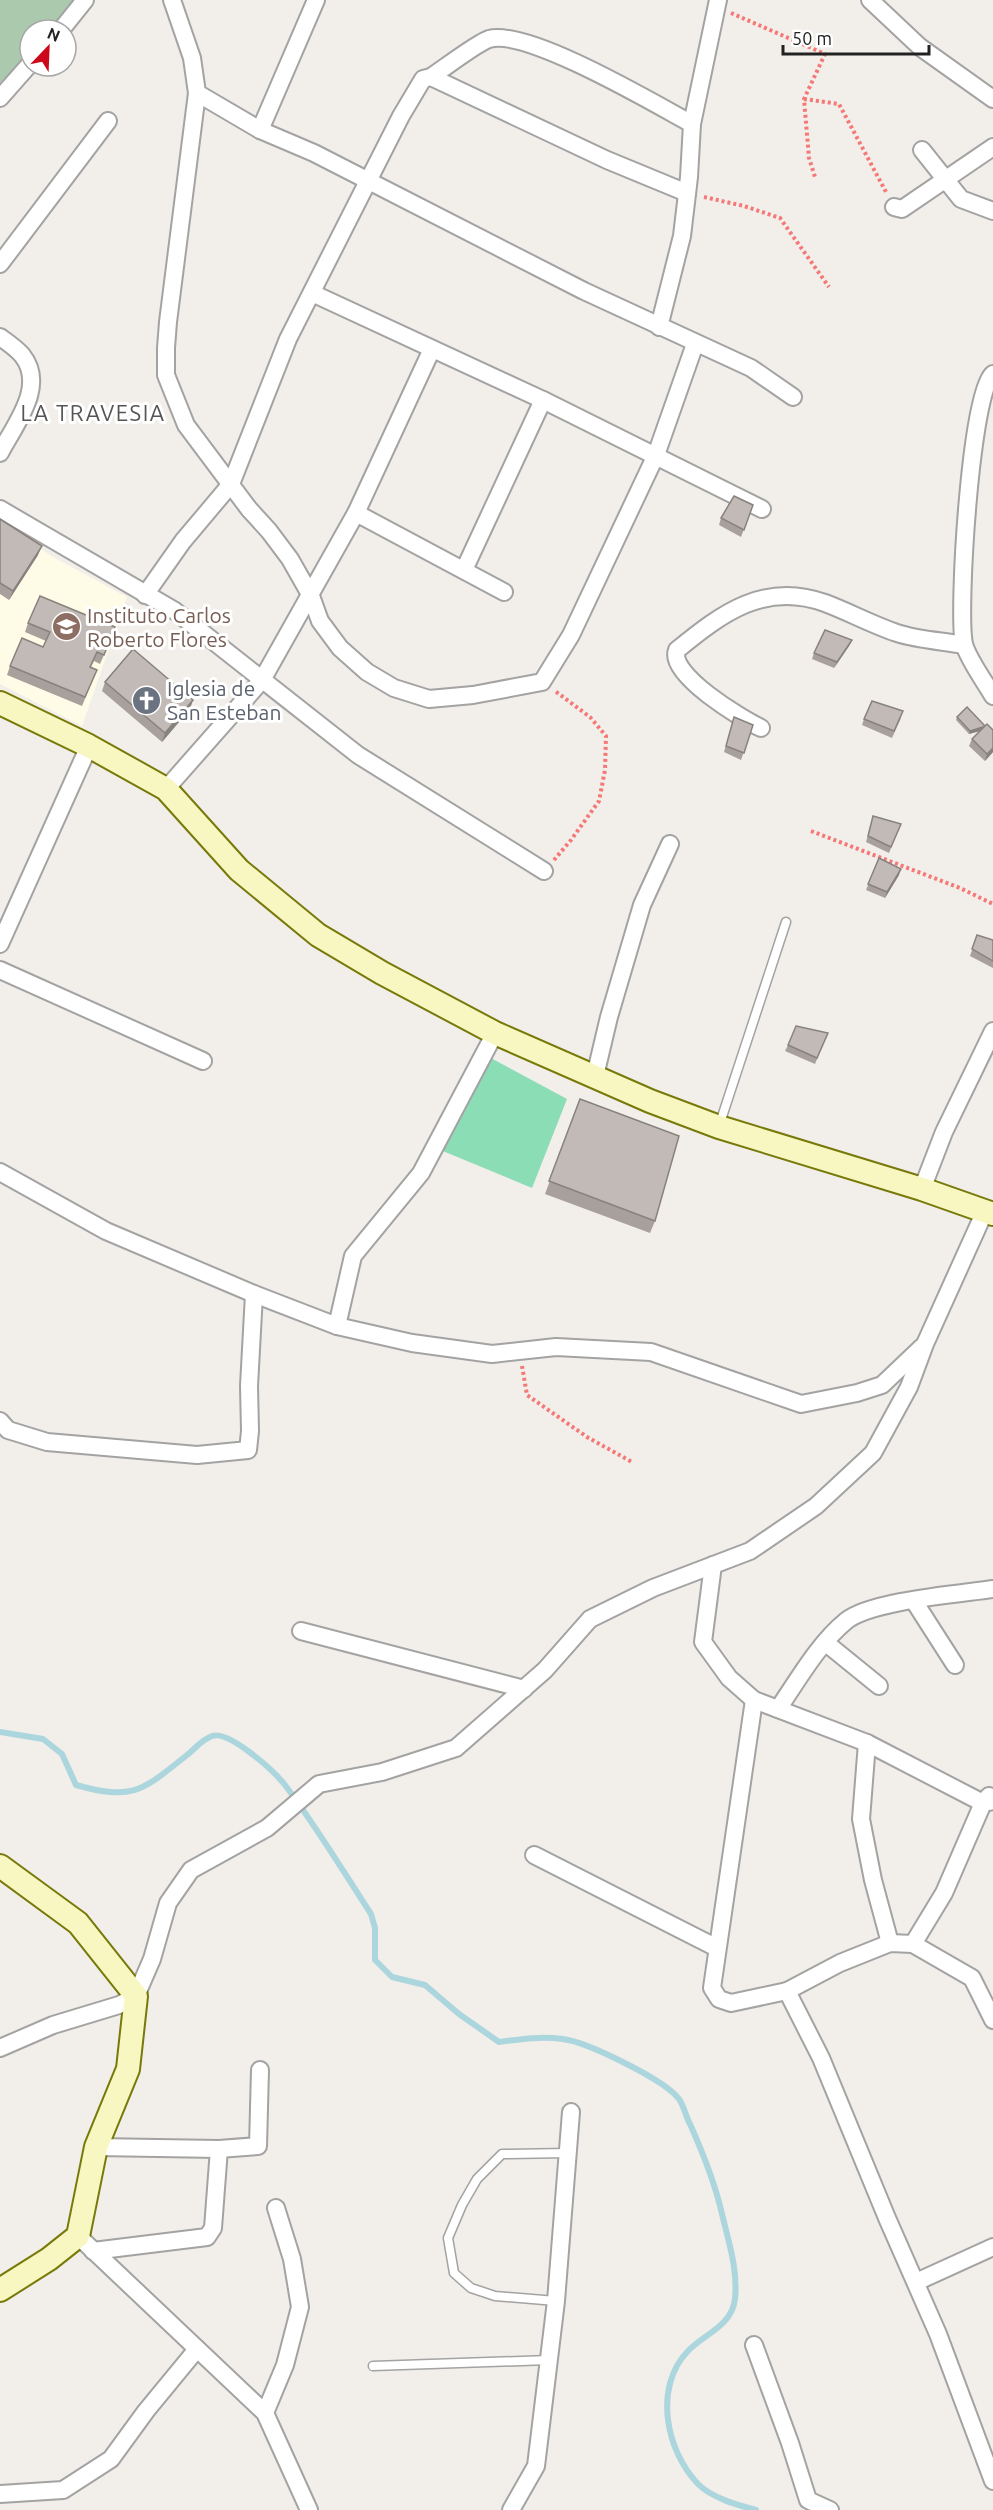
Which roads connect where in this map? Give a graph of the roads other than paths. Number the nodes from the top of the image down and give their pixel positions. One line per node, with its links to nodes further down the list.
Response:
1 (85, 0): 6 (street)
2 (172, 0): 9 (street)
3 (316, 0): 14 (street)
4 (870, 0): 11 (street)
5 (717, 4): 13 (street)
6 (71, 18)
7 (431, 77): 13 (street); 18 (street); 19 (street)
8 (18, 78): 10 (street)
9 (197, 93): 14 (street); 33 (street)
10 (0, 98)
11 (993, 99)
12 (108, 121): 22 (street)
13 (692, 124): 19 (street)
14 (260, 130): 18 (street)
15 (993, 147): 17 (street)
16 (922, 150): 17 (street)
17 (944, 180): 20 (street); 21 (street)
18 (369, 182): 23 (street); 24 (street)
19 (687, 194): 24 (street)
20 (894, 207)
21 (993, 211)
22 (0, 264)
23 (312, 293): 27 (street); 33 (street)
24 (659, 327): 26 (street)
25 (0, 337): 31 (street)
26 (695, 344): 29 (street); 32 (street)
27 (432, 349): 30 (street); 36 (street)
28 (993, 374): 41 (street)
29 (793, 397)
30 (543, 400): 32 (street); 37 (street)
31 (0, 453)
32 (656, 455): 35 (street); 40 (street)
33 (231, 484): 39 (street); 40 (street)
34 (0, 509): 39 (street)
35 (762, 509)
36 (357, 513): 37 (street); 40 (street)
37 (464, 570): 38 (street)
38 (504, 592)
39 (145, 595): 42 (street)
40 (311, 596): 42 (street)
41 (964, 645): 43 (street); 45 (street)
42 (262, 680): 47 (street); 49 (street)
43 (993, 696)
44 (0, 703): 46 (street)
45 (762, 728)
46 (89, 746): 47 (street); 51 (street)
47 (166, 789): 54 (street)
48 (670, 844): 56 (street)
49 (544, 871)
50 (786, 922): 57 (lane)
51 (0, 944)
52 (0, 970): 55 (street)
53 (993, 1031): 59 (street)
54 (495, 1033): 56 (street); 62 (street)
55 (203, 1061)
56 (595, 1076): 57 (street)
57 (718, 1127): 59 (street)
58 (0, 1172): 61 (street)
59 (922, 1189): 60 (street)
60 (989, 1213): 63 (street)
61 (254, 1294): 62 (street); 64 (street)
62 (337, 1326): 63 (street)
63 (925, 1344): 65 (street)
64 (0, 1421)
65 (713, 1565): 72 (street); 73 (street)
66 (993, 1589): 67 (street)
67 (914, 1601): 69 (street); 70 (street)
68 (301, 1631): 72 (street)
69 (826, 1643): 71 (street); 74 (street)
70 (955, 1665)
71 (879, 1686)
72 (524, 1689): 83 (street)
73 (754, 1700): 74 (street); 81 (street)
74 (778, 1709): 75 (street)
75 (867, 1743): 76 (street); 79 (street)
76 (990, 1798): 80 (street)
77 (534, 1855): 81 (street)
78 (0, 1866): 83 (street)
79 (890, 1943): 80 (street); 82 (street)
80 (913, 1944): 84 (street)
81 (717, 1948): 82 (street)
82 (787, 1991): 94 (street)
83 (136, 1996): 85 (street); 88 (street)
84 (993, 2020)
85 (0, 2048)
86 (260, 2070): 89 (street)
87 (571, 2112): 90 (street)
88 (96, 2147): 89 (street); 92 (street)
89 (219, 2149): 92 (street)
90 (568, 2153): 96 (street); 96 (lane)
91 (276, 2208): 101 (street)
92 (85, 2243): 95 (street); 98 (street)
93 (993, 2247): 94 (street)
94 (916, 2282): 102 (street)
95 (0, 2289)
96 (556, 2301): 99 (street)
97 (754, 2345): 106 (street)
98 (197, 2349): 101 (street); 103 (street)
99 (549, 2360): 100 (lane); 105 (street)
100 (373, 2366)
101 (264, 2413): 104 (street)
102 (993, 2481)
103 (0, 2494)
104 (309, 2510)
105 (512, 2510)
106 (830, 2510)

